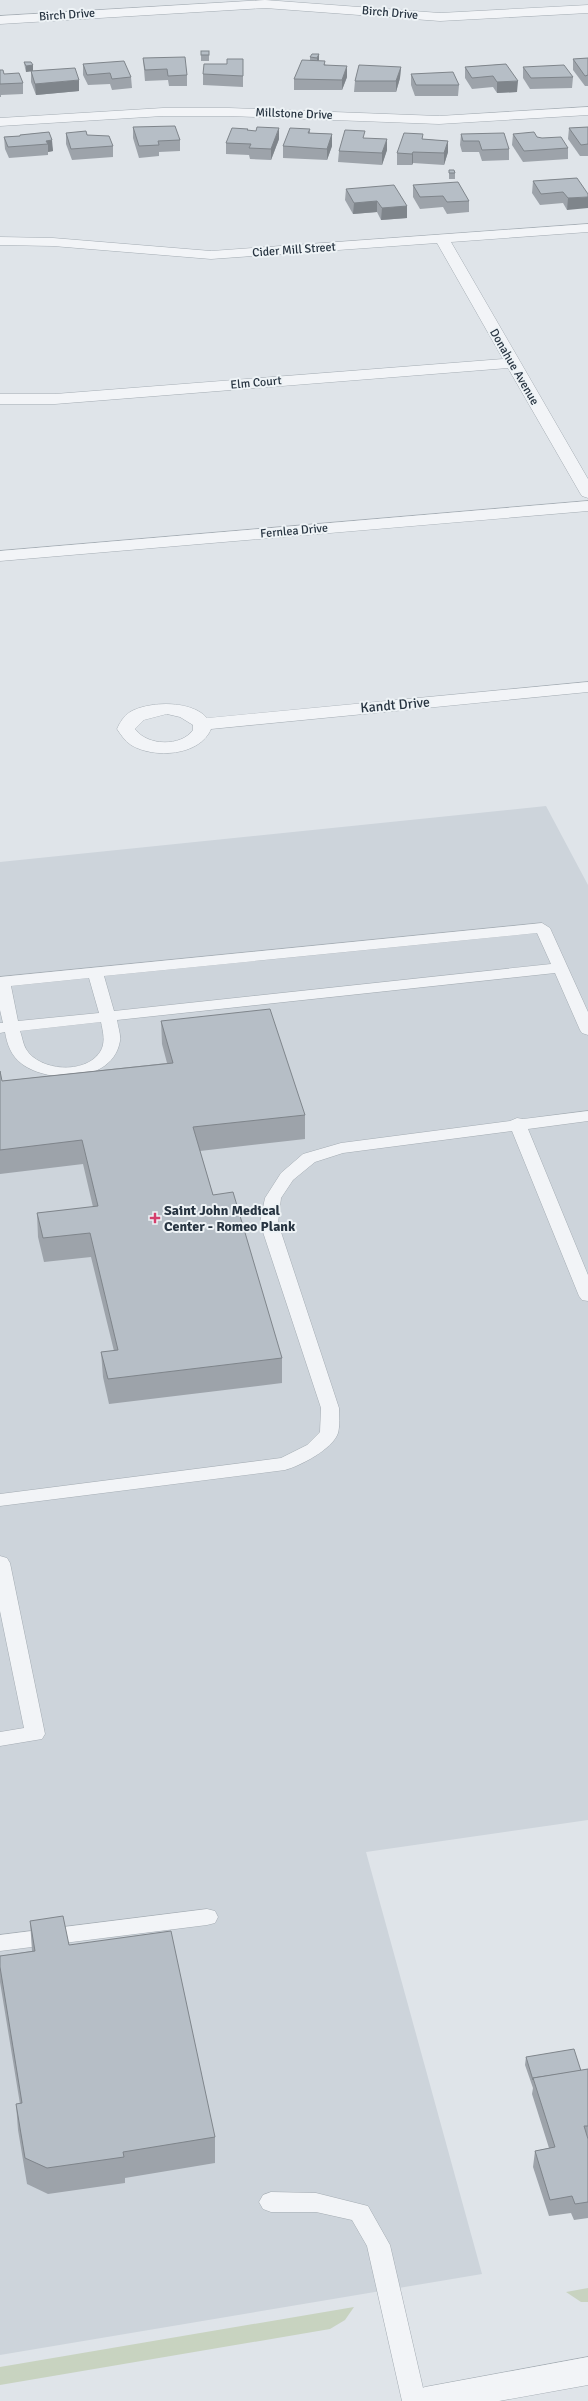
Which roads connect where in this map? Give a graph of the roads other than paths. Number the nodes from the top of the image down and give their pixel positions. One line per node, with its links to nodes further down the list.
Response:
1 (588, 9): 2 (street, Birch Drive)
2 (0, 20)
3 (588, 111): 4 (street, Millstone Drive)
4 (0, 122)
5 (588, 228): 6 (street, Cider Mill Street)
6 (442, 239): 7 (street, Cider Mill Street); 8 (street, Donahue Avenue)
7 (0, 241)
8 (512, 363): 9 (street, Elm Court); 10 (street, Donahue Avenue)
9 (0, 399)
10 (588, 493)
11 (588, 506): 12 (street, Fernlea Drive)
12 (0, 556)
13 (588, 687): 14 (street, Kandt Drive)
14 (202, 724)
15 (560, 968): 16 (lane); 18 (lane); 20 (lane)
16 (95, 973): 17 (lane); 18 (lane)
17 (1, 982): 19 (lane)
18 (106, 1017): 19 (lane); 19 (lane)
19 (6, 1027)
20 (588, 1030)
21 (588, 1116): 22 (lane)
22 (517, 1124): 23 (lane); 24 (lane)
23 (588, 1296)
24 (0, 1500)
25 (0, 1563): 26 (lane)
26 (0, 1739)
27 (206, 1917): 28 (lane)
28 (0, 1943)
29 (271, 2202): 31 (lane)
30 (588, 2372): 32 (street)
31 (414, 2401)
32 (426, 2401)

